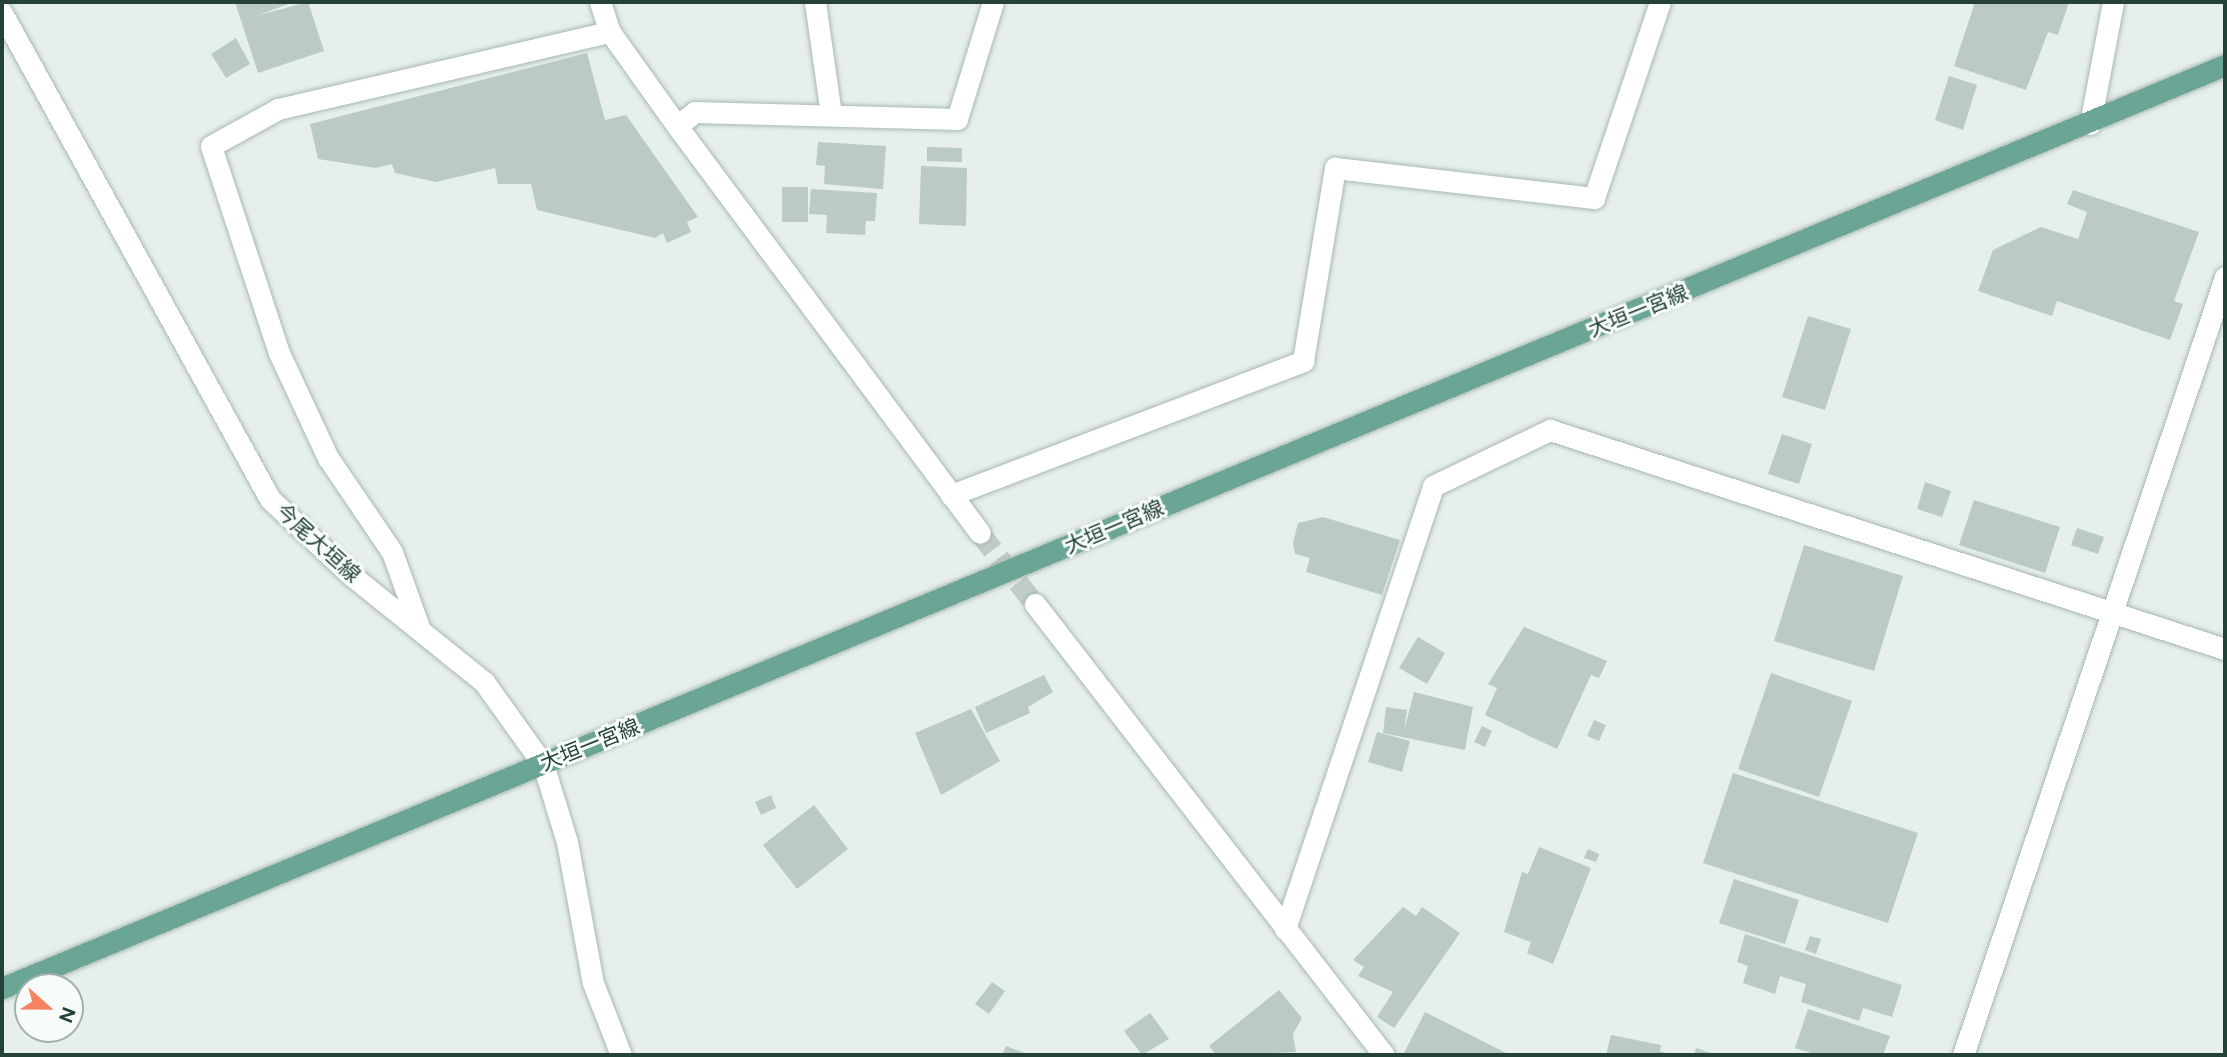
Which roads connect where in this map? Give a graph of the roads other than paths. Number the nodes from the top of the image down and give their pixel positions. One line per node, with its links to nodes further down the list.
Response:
1 (600, 2): 7 (street)
2 (815, 2): 9 (street)
3 (993, 2): 9 (street)
4 (1660, 2): 13 (street)
5 (2113, 2): 10 (street)
6 (2, 13): 17 (street, 今尾大垣線)
7 (610, 32): 11 (street); 17 (street)
8 (2225, 65): 10 (main road, 大垣一宮線)
9 (831, 115): 11 (street)
10 (2090, 124): 19 (main road, 大垣一宮線)
11 (677, 125): 13 (street)
12 (2225, 276): 16 (street)
13 (951, 495): 14 (street)
14 (980, 533)
15 (1035, 604): 20 (street)
16 (2111, 613): 18 (street); 20 (street); 24 (street)
17 (419, 627): 19 (street, 今尾大垣線)
18 (2225, 649)
19 (542, 764): 21 (main road, 大垣一宮線); 22 (street, 今尾大垣線)
20 (1285, 929): 23 (street)
21 (2, 988)
22 (621, 1055)
23 (1384, 1055)
24 (1963, 1055)

